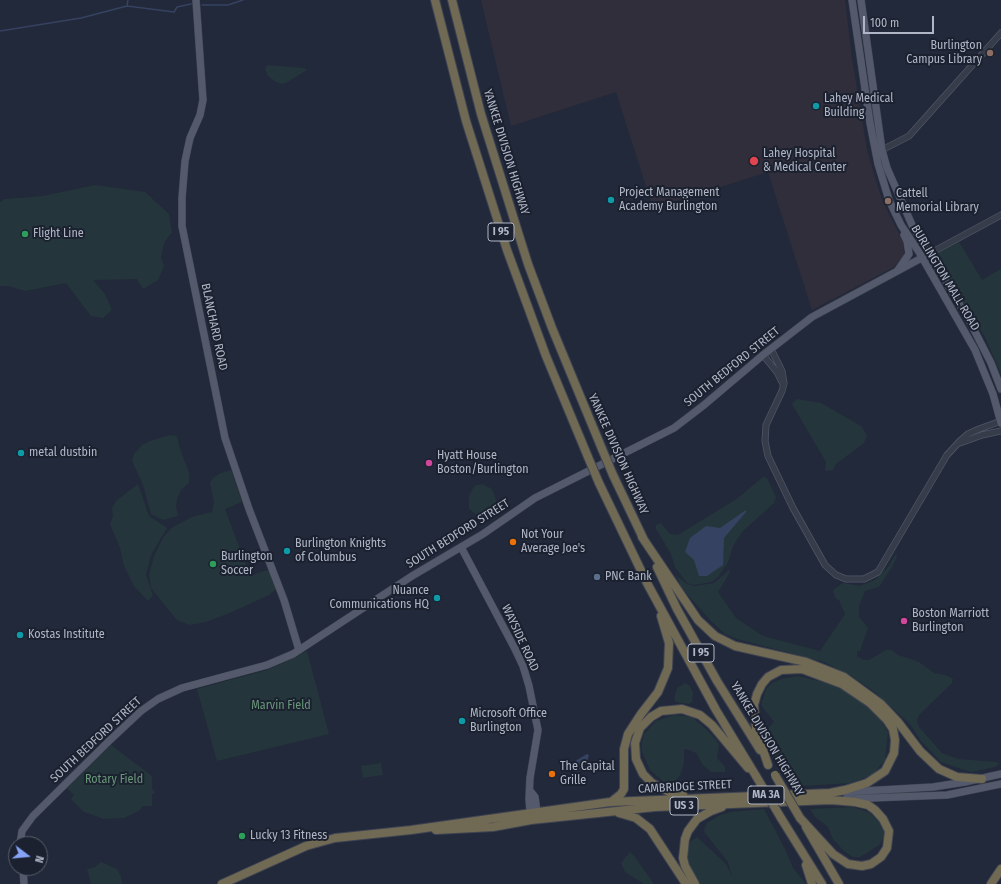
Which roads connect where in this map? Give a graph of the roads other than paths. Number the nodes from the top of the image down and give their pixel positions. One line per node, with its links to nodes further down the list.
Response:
1 (196, 0): 22 (main road, BLANCHARD ROAD)
2 (435, 0): 21 (highway, I 95, bridge)
3 (452, 0): 19 (highway, YANKEE DIVISION HIGHWAY / I 95, bridge)
4 (852, 0): 7 (main road, BURLINGTON MALL ROAD)
5 (862, 0): 7 (main road, BURLINGTON MALL ROAD)
6 (1001, 33): 7 (street)
7 (879, 151): 9 (main road, BURLINGTON MALL ROAD); 10 (main road, BURLINGTON MALL ROAD)
8 (1001, 215): 10 (street)
9 (901, 225): 10 (main road, BURLINGTON MALL ROAD); 11 (main road)
10 (926, 256): 11 (main road, SOUTH BEDFORD STREET); 15 (main road, BURLINGTON MALL ROAD); 16 (main road, BURLINGTON MALL ROAD)
11 (895, 273): 12 (main road, SOUTH BEDFORD STREET)
12 (771, 349): 13 (main road, SOUTH BEDFORD STREET); 14 (street)
13 (763, 355): 14 (street); 20 (main road, SOUTH BEDFORD STREET)
14 (783, 387): 18 (street)
15 (1001, 389)
16 (1001, 422): 18 (street)
17 (1001, 430): 18 (street)
18 (956, 445)
19 (642, 537): 23 (highway, YANKEE DIVISION HIGHWAY / I 95); 26 (highway)
20 (461, 547): 22 (main road, SOUTH BEDFORD STREET); 33 (main road, WAYSIDE ROAD)
21 (656, 599): 25 (highway, I 95); 30 (highway)
22 (299, 650): 35 (main road, SOUTH BEDFORD STREET)
23 (768, 765): 28 (highway); 34 (highway, YANKEE DIVISION HIGHWAY / I 95, bridge)
24 (1001, 774): 26 (main road, CAMBRIDGE STREET / MA 3A)
25 (756, 776): 29 (highway); 36 (highway, I 95, bridge)
26 (982, 779): 28 (main road, CAMBRIDGE STREET / MA 3A)
27 (1001, 784): 28 (main road, CAMBRIDGE STREET / MA 3A)
28 (830, 796): 29 (highway, CAMBRIDGE STREET / MA 3A); 31 (highway, CAMBRIDGE STREET / US 3); 34 (highway, US 3)
29 (702, 798): 30 (highway, CAMBRIDGE STREET / MA 3A)
30 (610, 802): 33 (highway, CAMBRIDGE STREET / US 3)
31 (739, 804): 32 (highway, CAMBRIDGE STREET / US 3); 40 (highway)
32 (606, 812): 33 (highway, CAMBRIDGE STREET / US 3); 39 (highway)
33 (534, 816): 38 (highway, CAMBRIDGE STREET / US 3)
34 (800, 818): 43 (highway, YANKEE DIVISION HIGHWAY / I 95)
35 (21, 836)
36 (802, 853): 41 (highway); 42 (highway, I 95)
37 (1001, 869): 44 (highway)
38 (222, 884)
39 (686, 884)
40 (695, 884)
41 (812, 884)
42 (822, 884)
43 (839, 884)
44 (991, 884)

